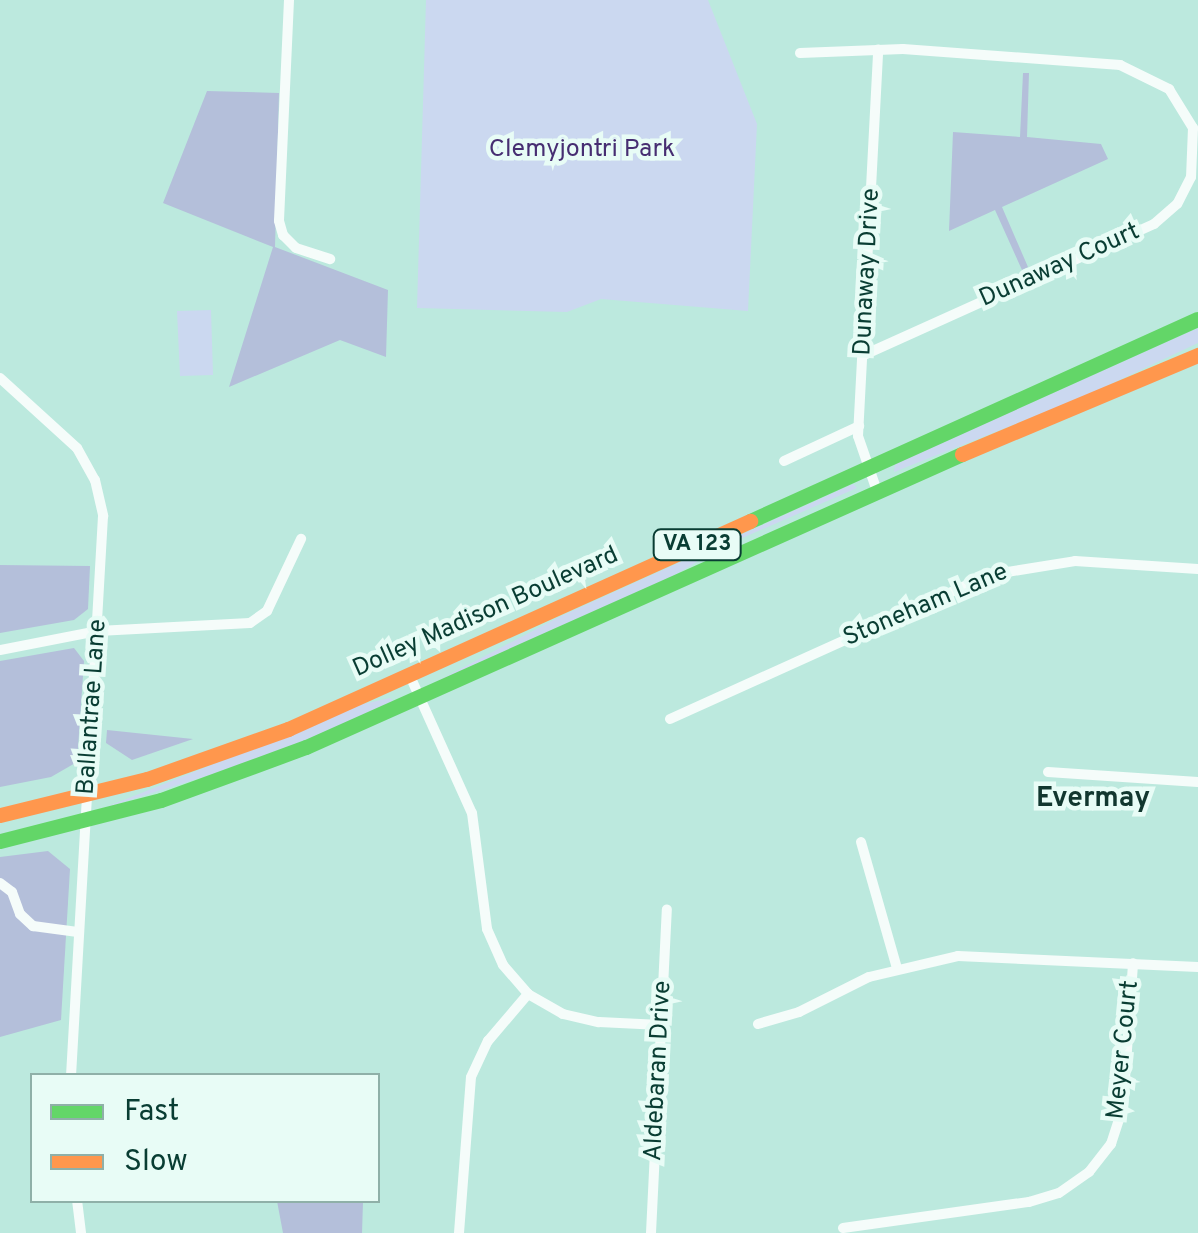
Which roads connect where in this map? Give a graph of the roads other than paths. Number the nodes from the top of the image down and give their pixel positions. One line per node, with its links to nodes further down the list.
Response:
1 (289, 0): 4 (street)
2 (878, 50): 3 (street, Dunaway Court); 6 (street, Dunaway Drive); 6 (street, Dunaway Court)
3 (800, 53)
4 (330, 260)
5 (1198, 319): 11 (main road, Dolley Madison Boulevard / VA 123)
6 (864, 355): 9 (street, Dunaway Drive)
7 (1198, 355): 12 (main road, Dolley Madison Boulevard / VA 123)
8 (0, 378): 15 (street, Ballantrae Lane)
9 (859, 426): 10 (street); 11 (street, Dunaway Drive)
10 (784, 461)
11 (868, 468): 12 (street, Dunaway Drive); 17 (main road, Dolley Madison Boulevard / VA 123)
12 (877, 490): 18 (main road, Dolley Madison Boulevard / VA 123)
13 (301, 539): 15 (street)
14 (1198, 568): 19 (street, Stoneham Lane)
15 (98, 631): 16 (street); 22 (street, Ballantrae Lane)
16 (0, 650)
17 (410, 676): 18 (street); 22 (main road, Dolley Madison Boulevard / VA 123)
18 (420, 697): 24 (main road, Dolley Madison Boulevard / VA 123); 33 (street)
19 (670, 720)
20 (1048, 772): 21 (street)
21 (1198, 782)
22 (87, 795): 23 (main road, Dolley Madison Boulevard / VA 123); 24 (street, Ballantrae Lane)
23 (0, 815)
24 (85, 822): 25 (main road, Dolley Madison Boulevard / VA 123); 29 (street, Ballantrae Lane)
25 (0, 840)
26 (860, 842): 32 (street)
27 (0, 883): 29 (street)
28 (667, 908): 35 (street, Aldebaran Drive)
29 (78, 932): 36 (street, Ballantrae Lane)
30 (1133, 963): 31 (street); 32 (street); 38 (street, Meyer Court)
31 (1198, 967)
32 (897, 968): 34 (street)
33 (528, 994): 35 (street); 40 (street)
34 (758, 1024)
35 (661, 1025): 41 (street, Aldebaran Drive)
36 (71, 1073)
37 (77, 1203): 39 (street)
38 (843, 1228)
39 (81, 1233)
40 (459, 1233)
41 (651, 1233)

